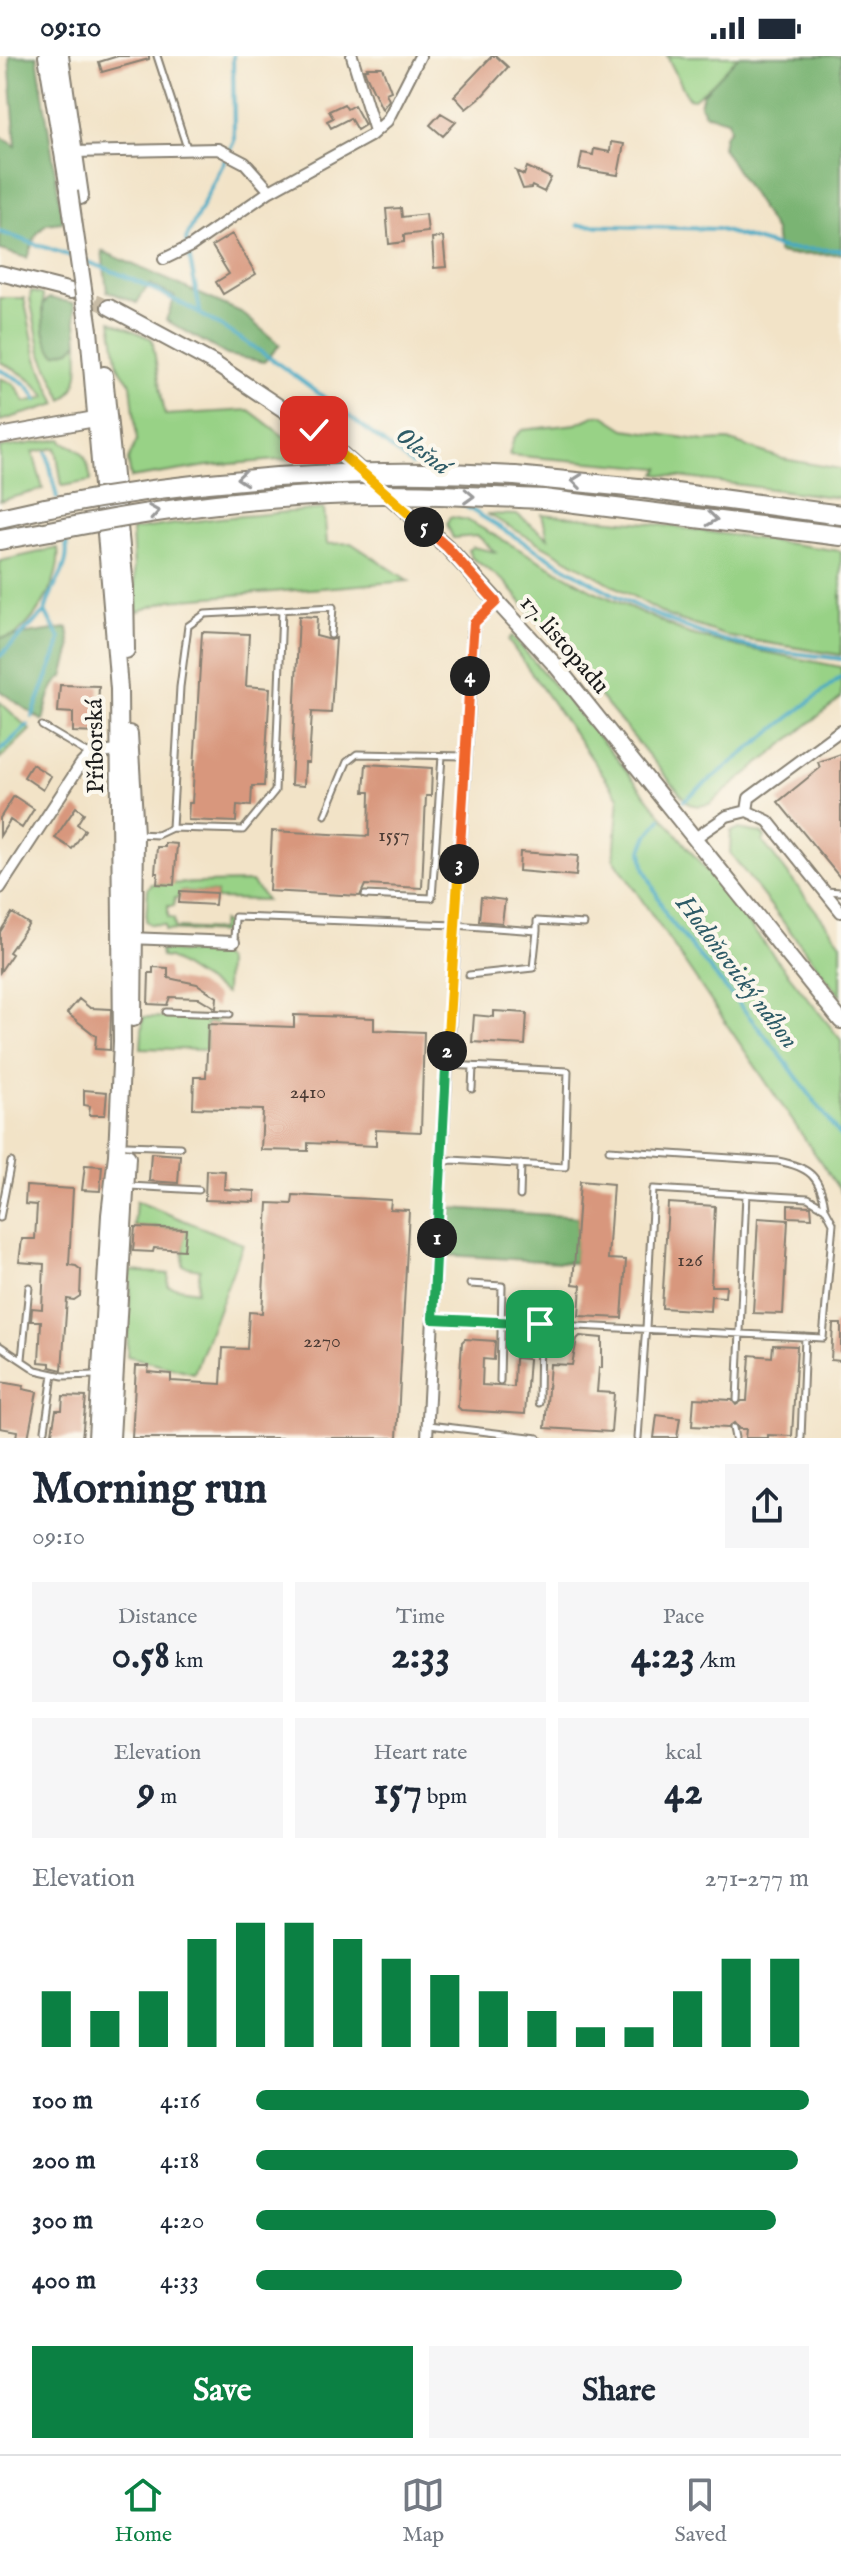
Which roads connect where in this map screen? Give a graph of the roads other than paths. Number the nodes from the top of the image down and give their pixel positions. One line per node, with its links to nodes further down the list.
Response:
1 (47, 56): 8 (main road, Příborská)
2 (60, 56): 8 (main road, Příborská)
3 (157, 56): 7 (lane)
4 (352, 56): 6 (street)
5 (420, 56): 6 (street)
6 (375, 131): 9 (street)
7 (187, 149): 8 (street); 9 (street)
8 (69, 152): 16 (main road, Příborská)
9 (270, 191): 10 (street)
10 (164, 259)
11 (0, 266): 13 (lane)
12 (0, 273): 13 (main road)
13 (24, 277): 14 (main road)
14 (71, 291)
15 (109, 307): 22 (main road, 17. listopadu)
16 (103, 418): 17 (main road); 27 (main road, Příborská)
17 (0, 436)
18 (841, 515): 19 (highway, one-way to 19, bridge)
19 (0, 518)
20 (841, 536): 21 (highway, one-way to 20, bridge)
21 (0, 540)
22 (496, 602): 30 (street); 35 (main road, 17. listopadu)
23 (282, 610): 24 (lane); 33 (lane); 33 (lane)
24 (331, 635)
25 (42, 726): 28 (lane)
26 (841, 730): 31 (street)
27 (125, 750): 28 (street); 34 (main road, Příborská)
28 (90, 755): 36 (street)
29 (442, 756): 30 (lane); 32 (lane); 39 (lane)
30 (466, 756): 42 (street)
31 (747, 811): 35 (street); 37 (street)
32 (325, 815)
33 (172, 828): 34 (lane)
34 (128, 834): 44 (main road, Příborská)
35 (695, 838): 49 (main road, 17. listopadu)
36 (0, 888)
37 (824, 891): 38 (lane); 40 (street)
38 (841, 892)
39 (365, 895)
40 (841, 912)
41 (584, 924): 43 (lane)
42 (455, 925): 43 (lane); 45 (lane); 50 (street)
43 (537, 931): 46 (lane)
44 (128, 938): 45 (street); 53 (main road, Příborská); 76 (main road, Příborská)
45 (234, 942)
46 (469, 975)
47 (166, 1012): 48 (lane)
48 (230, 1014)
49 (841, 1021)
50 (447, 1065): 51 (lane); 57 (street)
51 (473, 1066): 52 (lane); 58 (lane)
52 (472, 1089)
53 (127, 1145): 54 (lane); 59 (main road, Příborská)
54 (180, 1147)
55 (609, 1150): 63 (lane)
56 (11, 1162): 64 (lane)
57 (441, 1163): 58 (lane); 67 (street)
58 (521, 1164): 62 (lane)
59 (125, 1185): 60 (lane); 84 (main road, Příborská)
60 (199, 1190)
61 (746, 1194): 63 (lane); 70 (lane); 71 (lane)
62 (520, 1196)
63 (825, 1208): 72 (lane)
64 (0, 1218)
65 (470, 1284): 68 (lane)
66 (29, 1287): 74 (lane)
67 (433, 1319): 68 (lane); 80 (street)
68 (500, 1322): 69 (lane); 77 (lane)
69 (540, 1324): 70 (lane); 79 (lane)
70 (646, 1329): 71 (lane); 88 (lane)
71 (740, 1334): 72 (lane); 78 (lane)
72 (805, 1337): 90 (lane)
73 (0, 1346): 74 (lane)
74 (22, 1360): 75 (lane)
75 (53, 1374): 76 (lane); 82 (lane)
76 (101, 1376): 83 (main road, Příborská)
77 (500, 1381)
78 (737, 1400)
79 (539, 1403)
80 (428, 1425): 85 (street); 86 (lane)
81 (733, 1428): 89 (lane)
82 (45, 1430)
83 (97, 1438)
84 (111, 1438)
85 (427, 1438)
86 (531, 1438): 87 (lane)
87 (538, 1438)
88 (638, 1438)
89 (735, 1438)
90 (801, 1438)

